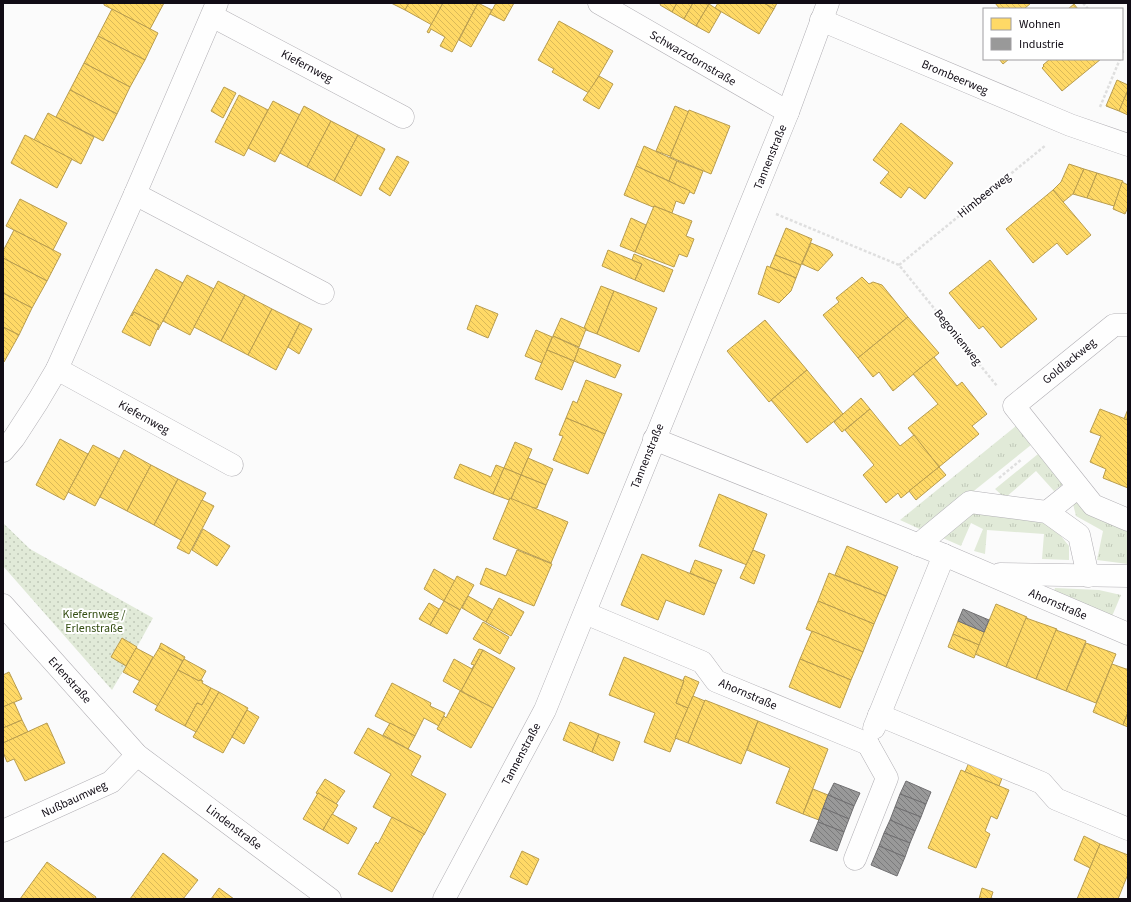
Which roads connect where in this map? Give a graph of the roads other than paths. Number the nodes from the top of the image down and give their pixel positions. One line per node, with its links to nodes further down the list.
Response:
1 (599, 3): 4 (street, Schwarzdornstraße)
2 (214, 9): 5 (street, Kiefernweg); 7 (street, Kiefernweg)
3 (825, 12): 4 (street, Tannenstraße); 6 (street, Brombeerweg)
4 (788, 112): 11 (street, Tannenstraße)
5 (403, 117)
6 (1128, 145)
7 (135, 194): 8 (street); 10 (street, Kiefernweg)
8 (323, 293)
9 (1128, 325): 14 (street, Goldlackweg)
10 (57, 369): 12 (street, Kiefernweg); 13 (street, Kiefernweg)
11 (654, 439): 17 (street, Ahornstraße); 23 (street, Tannenstraße)
12 (3, 451)
13 (232, 465)
14 (1078, 487): 15 (street); 16 (street)
15 (1047, 512): 17 (street); 20 (street)
16 (1128, 520)
17 (918, 545): 18 (street, Ahornstraße)
18 (944, 555): 19 (street, Ahornstraße); 25 (street)
19 (989, 574): 20 (street); 24 (street, Ahornstraße)
20 (1088, 576): 21 (street)
21 (1128, 576)
22 (3, 605): 27 (street, Erlenstraße)
23 (585, 613): 26 (street, Ahornstraße); 32 (street, Tannenstraße)
24 (1128, 634)
25 (879, 716): 26 (street); 28 (street)
26 (868, 744): 30 (street)
27 (138, 755): 29 (street, Nußbaumweg); 31 (street, Lindenstraße)
28 (1128, 830)
29 (3, 831)
30 (855, 859)
31 (330, 899)
32 (444, 899)

